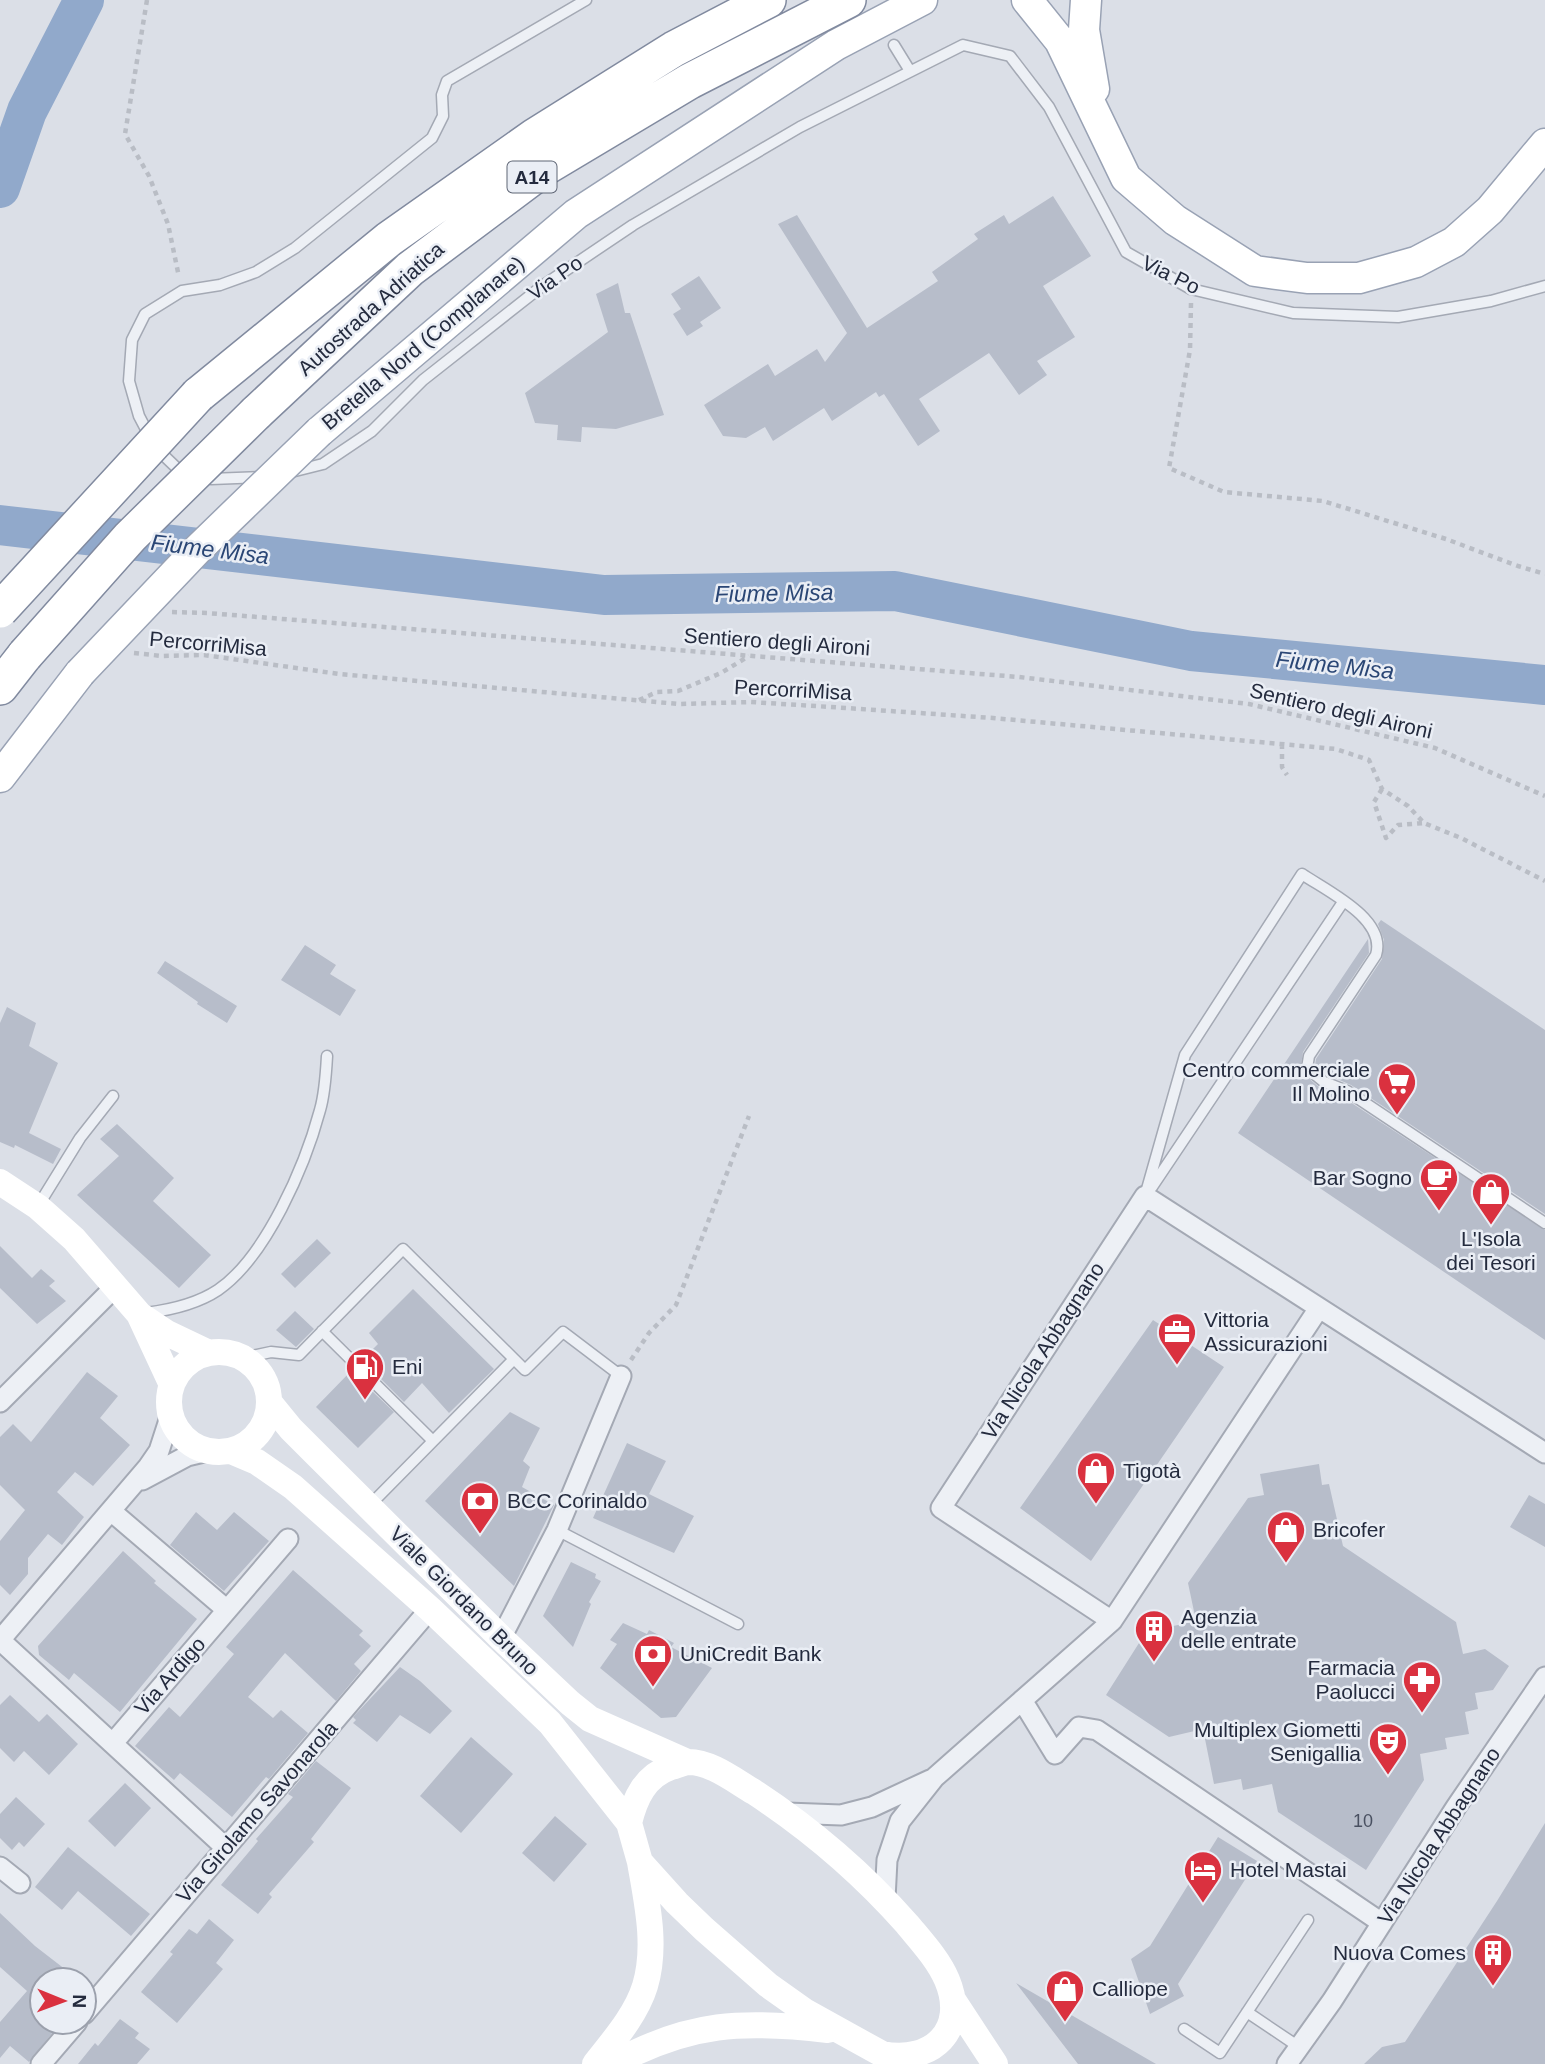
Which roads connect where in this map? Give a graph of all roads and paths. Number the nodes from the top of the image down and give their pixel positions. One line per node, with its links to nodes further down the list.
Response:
1 (147, 0): 14 (path)
2 (586, 0): 14 (lane, Via Po)
3 (768, 0): 16 (highway, Autostrada Adriatica / A14, bridge)
4 (848, 0): 20 (highway, Autostrada Adriatica / A14, bridge)
5 (922, 0): 24 (main road, Bretella Nord (Complanare), bridge)
6 (1027, 0): 10 (main road)
7 (1086, 0): 10 (main road)
8 (894, 46): 9 (lane)
9 (910, 71): 13 (lane, Via Po); 14 (lane, Via Po)
10 (1100, 123): 11 (main road)
11 (1545, 144)
12 (1545, 286): 13 (lane, Via Po)
13 (1191, 289): 15 (path)
14 (182, 291)
15 (1545, 573)
16 (0, 610)
17 (171, 612): 19 (path, Sentiero degli Aironi)
18 (122, 652): 21 (path, PercorriMisa)
19 (749, 656): 21 (path); 26 (path, Sentiero degli Aironi)
20 (0, 687)
21 (638, 701): 22 (path, PercorriMisa)
22 (1282, 744): 23 (path); 25 (path, PercorriMisa)
23 (1287, 775)
24 (0, 777)
25 (1382, 789): 27 (path, PercorriMisa); 27 (path)
26 (1545, 796)
27 (1424, 823): 28 (path, PercorriMisa)
28 (1545, 881)
29 (1343, 902): 34 (lane); 34 (lane); 36 (lane)
30 (327, 1056): 39 (lane)
31 (113, 1096): 35 (lane)
32 (749, 1116): 44 (path)
33 (0, 1182): 35 (main road)
34 (1145, 1196): 38 (street); 59 (street, Via Nicola Abbagnano)
35 (38, 1207): 37 (main road)
36 (1545, 1223)
37 (115, 1287): 39 (main road); 46 (street)
38 (1319, 1308): 51 (street); 59 (street)
39 (139, 1314): 41 (main road); 45 (main road)
40 (322, 1331): 42 (lane); 43 (lane); 49 (lane)
41 (208, 1353): 42 (main road); 45 (main road)
42 (243, 1358): 47 (main road)
43 (514, 1359): 44 (lane); 49 (lane)
44 (621, 1376): 55 (street)
45 (173, 1385): 48 (main road)
46 (0, 1402)
47 (269, 1402): 50 (main road); 53 (main road, Viale Giordano Bruno)
48 (171, 1414): 50 (main road); 52 (street)
49 (433, 1441): 53 (lane)
50 (219, 1451): 52 (street); 57 (main road, Viale Giordano Bruno)
51 (1545, 1453)
52 (135, 1484): 54 (street)
53 (369, 1507): 62 (main road, Viale Giordano Bruno)
54 (111, 1511): 58 (street); 61 (street)
55 (557, 1531): 60 (lane); 62 (street)
56 (288, 1539): 58 (street, Via Ardigo)
57 (430, 1609): 69 (main road, Viale Giordano Bruno); 70 (street, Via Girolamo Savonarola)
58 (227, 1610): 65 (street, Via Ardigo)
59 (1112, 1621): 64 (street)
60 (738, 1624)
61 (2, 1632): 65 (street)
62 (501, 1638): 66 (main road, Viale Giordano Bruno)
63 (1545, 1677): 76 (street, Via Nicola Abbagnano)
64 (1022, 1700): 67 (street); 76 (street)
65 (113, 1743): 70 (street)
66 (687, 1762): 68 (main road, Viale Giordano Bruno); 69 (main road)
67 (934, 1778): 68 (street); 74 (street)
68 (787, 1813): 74 (main road, Viale Giordano Bruno)
69 (629, 1824): 71 (main road, Viale Giordano Bruno)
70 (226, 1848): 77 (street, Via Girolamo Savonarola)
71 (640, 1862): 81 (main road, Viale Giordano Bruno); 86 (main road)
72 (0, 1867): 73 (street)
73 (20, 1883)
74 (885, 1899): 78 (main road, Viale Giordano Bruno)
75 (1308, 1920): 79 (lane)
76 (1382, 1923): 84 (street, Via Nicola Abbagnano)
77 (98, 1998)
78 (953, 2000): 83 (main road, Viale Giordano Bruno); 88 (main road, Viale Giordano Bruno)
79 (1247, 2012): 80 (lane); 84 (lane)
80 (1184, 2029)
81 (838, 2031): 83 (main road, Viale Giordano Bruno); 87 (main road)
82 (65, 2036): 85 (street)
83 (889, 2059)
84 (1291, 2059)
85 (41, 2064)
86 (595, 2064)
87 (613, 2064)
88 (995, 2064)

